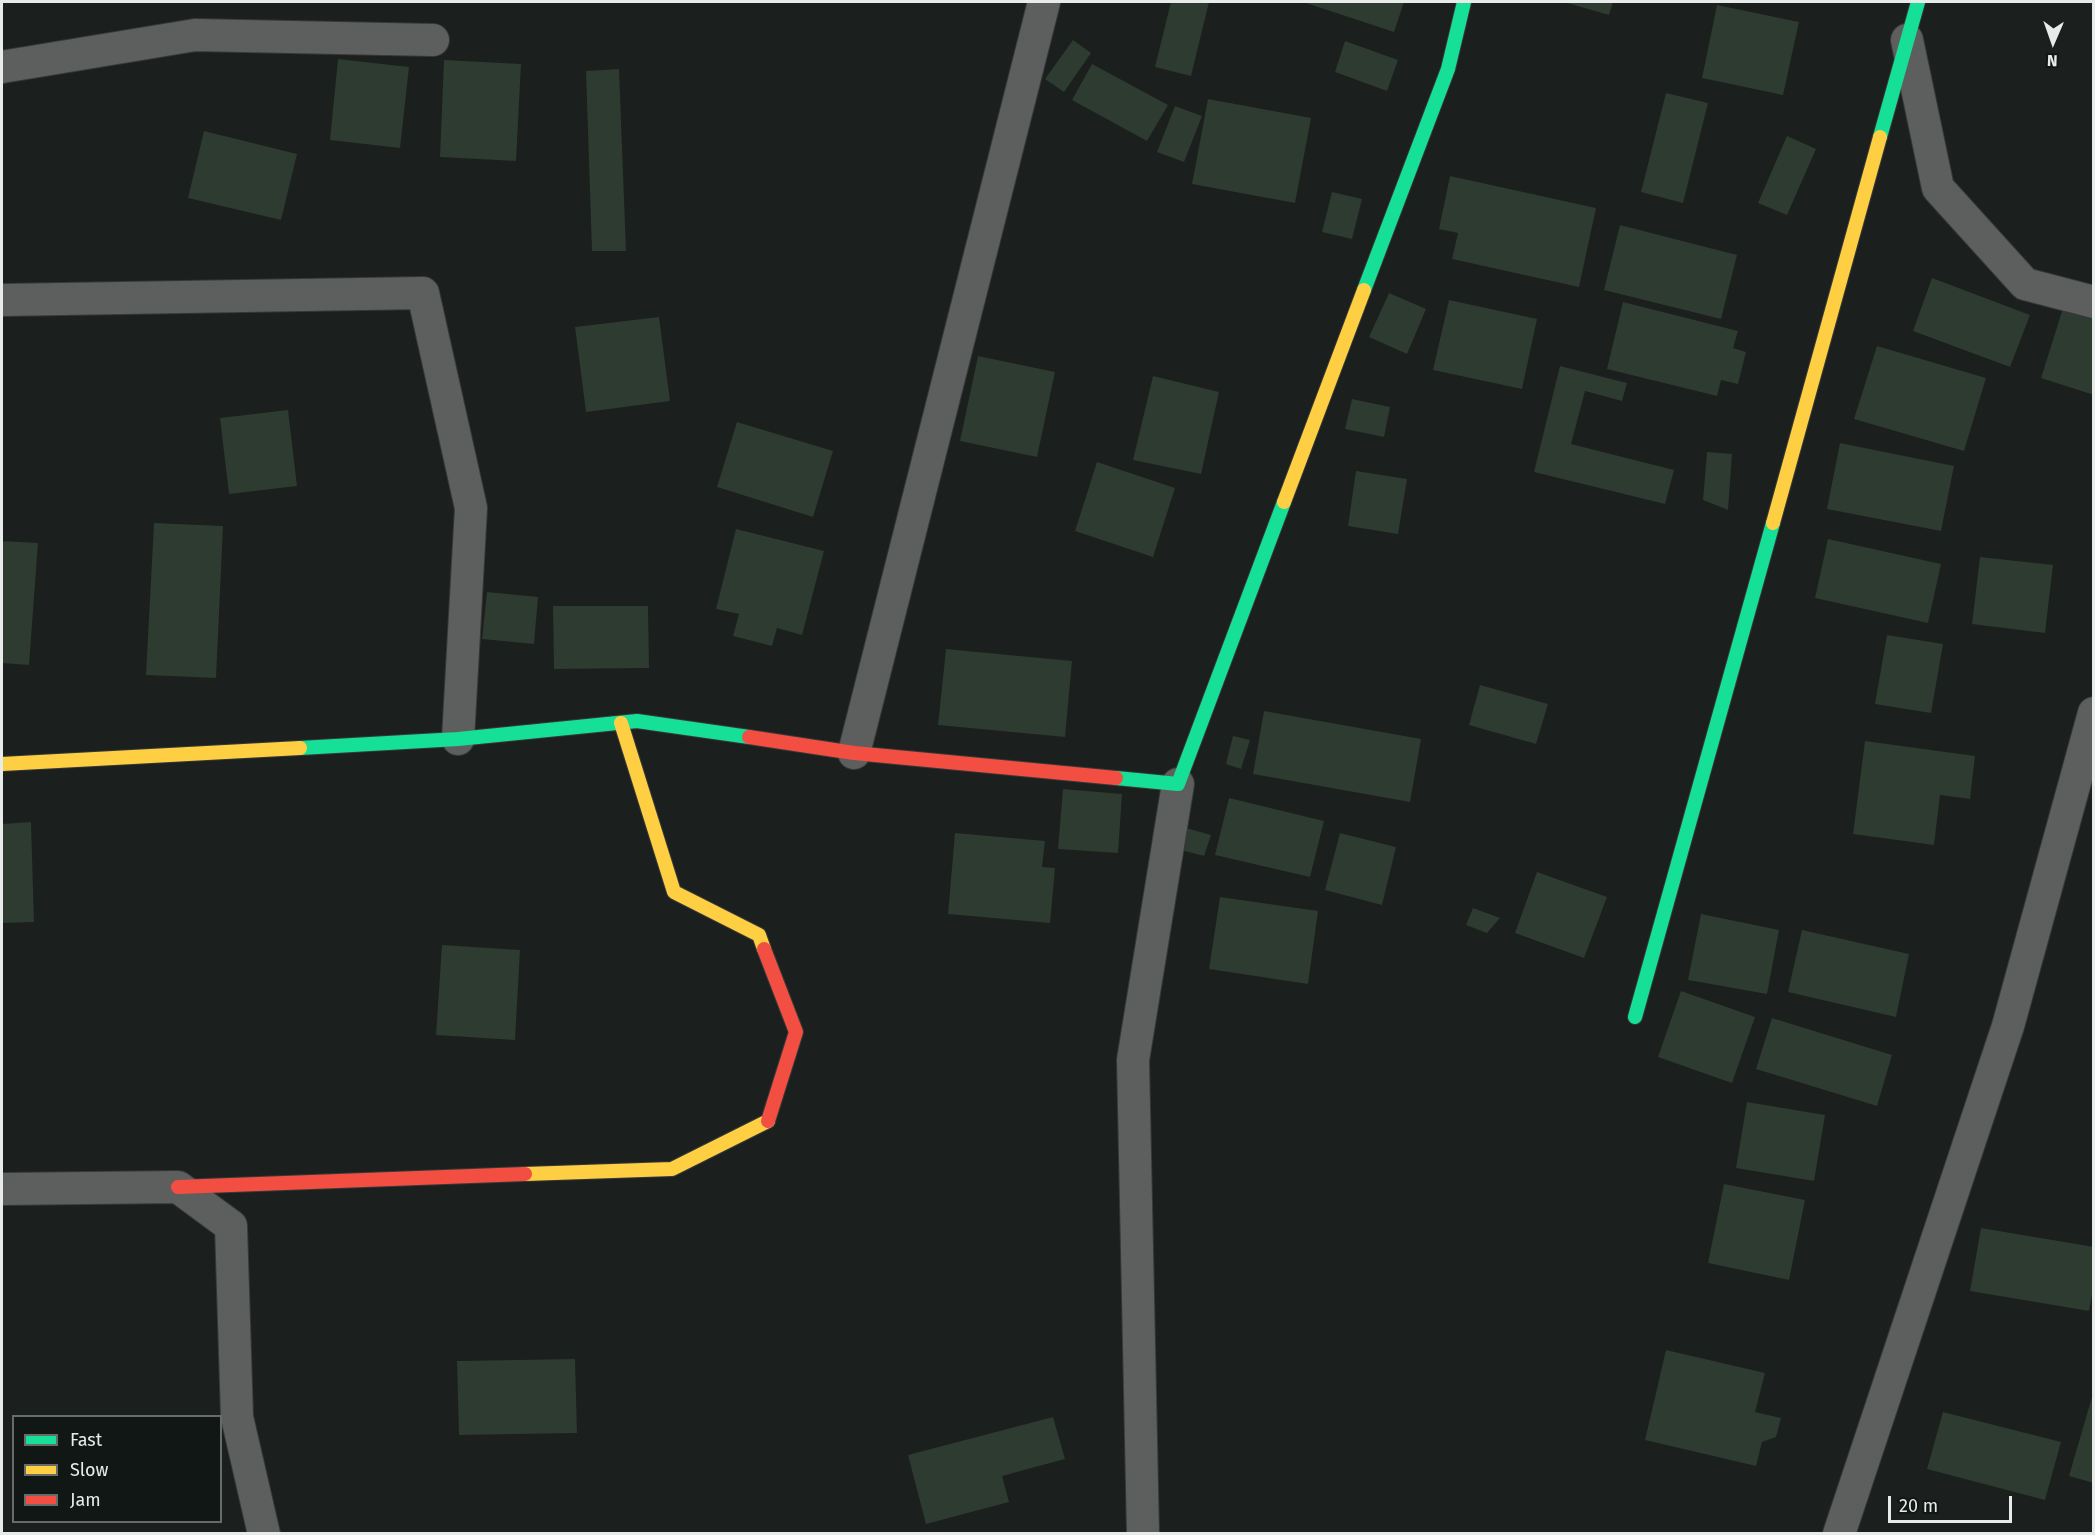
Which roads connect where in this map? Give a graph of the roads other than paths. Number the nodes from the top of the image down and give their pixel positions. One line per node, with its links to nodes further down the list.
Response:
1 (1044, 2): 12 (street)
2 (1464, 2): 14 (street)
3 (1918, 2): 5 (street)
4 (434, 40): 6 (street)
5 (1907, 40): 8 (street); 15 (street)
6 (2, 67)
7 (2, 300): 11 (street)
8 (2094, 302)
9 (2094, 713): 20 (street)
10 (621, 723): 11 (street); 12 (street); 16 (street)
11 (458, 739): 13 (street)
12 (854, 753): 14 (street)
13 (2, 764)
14 (1178, 784): 19 (street)
15 (1635, 1017)
16 (178, 1188): 17 (street); 18 (street)
17 (2, 1189)
18 (264, 1533)
19 (1143, 1533)
20 (1839, 1533)

